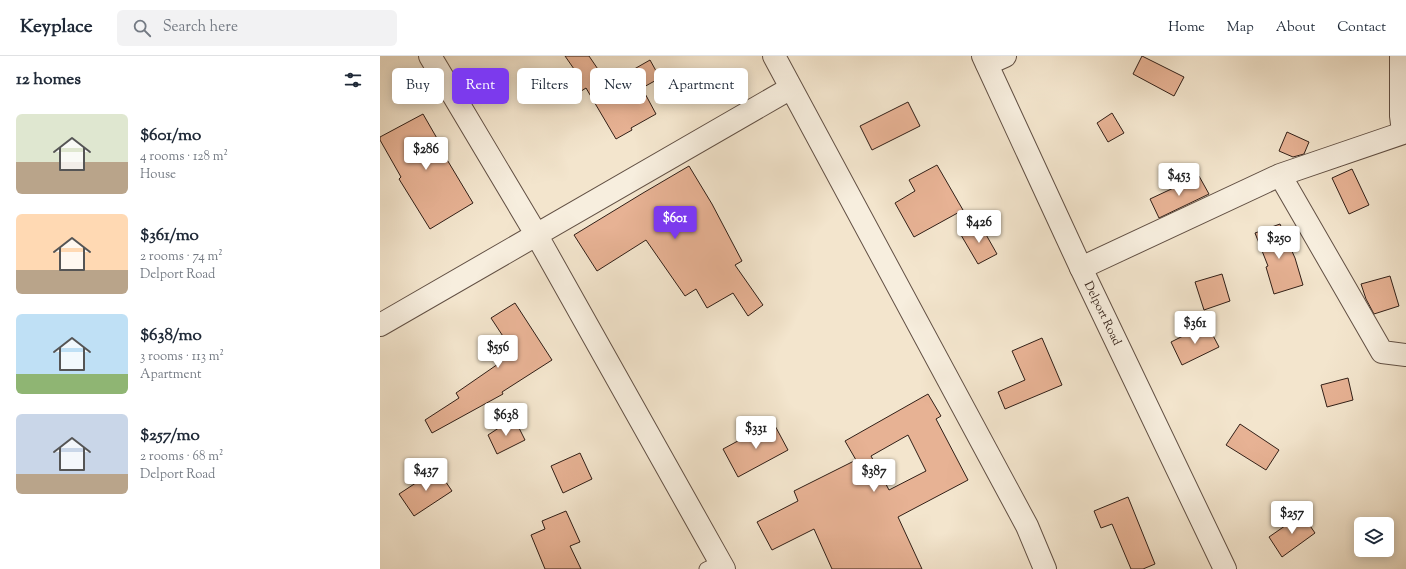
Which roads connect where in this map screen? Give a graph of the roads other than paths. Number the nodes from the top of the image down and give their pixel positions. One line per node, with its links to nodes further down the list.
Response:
1 (430, 56): 8 (street)
2 (774, 56): 5 (street)
3 (1401, 56): 6 (street)
4 (992, 59): 9 (street, Delport Road)
5 (791, 88): 8 (street); 13 (street)
6 (1404, 132): 7 (street)
7 (1280, 175): 9 (street); 11 (street)
8 (536, 234): 10 (street); 12 (street)
9 (1081, 268): 14 (street, Delport Road)
10 (380, 325)
11 (1406, 355)
12 (717, 567)
13 (1045, 569)
14 (1225, 569)

